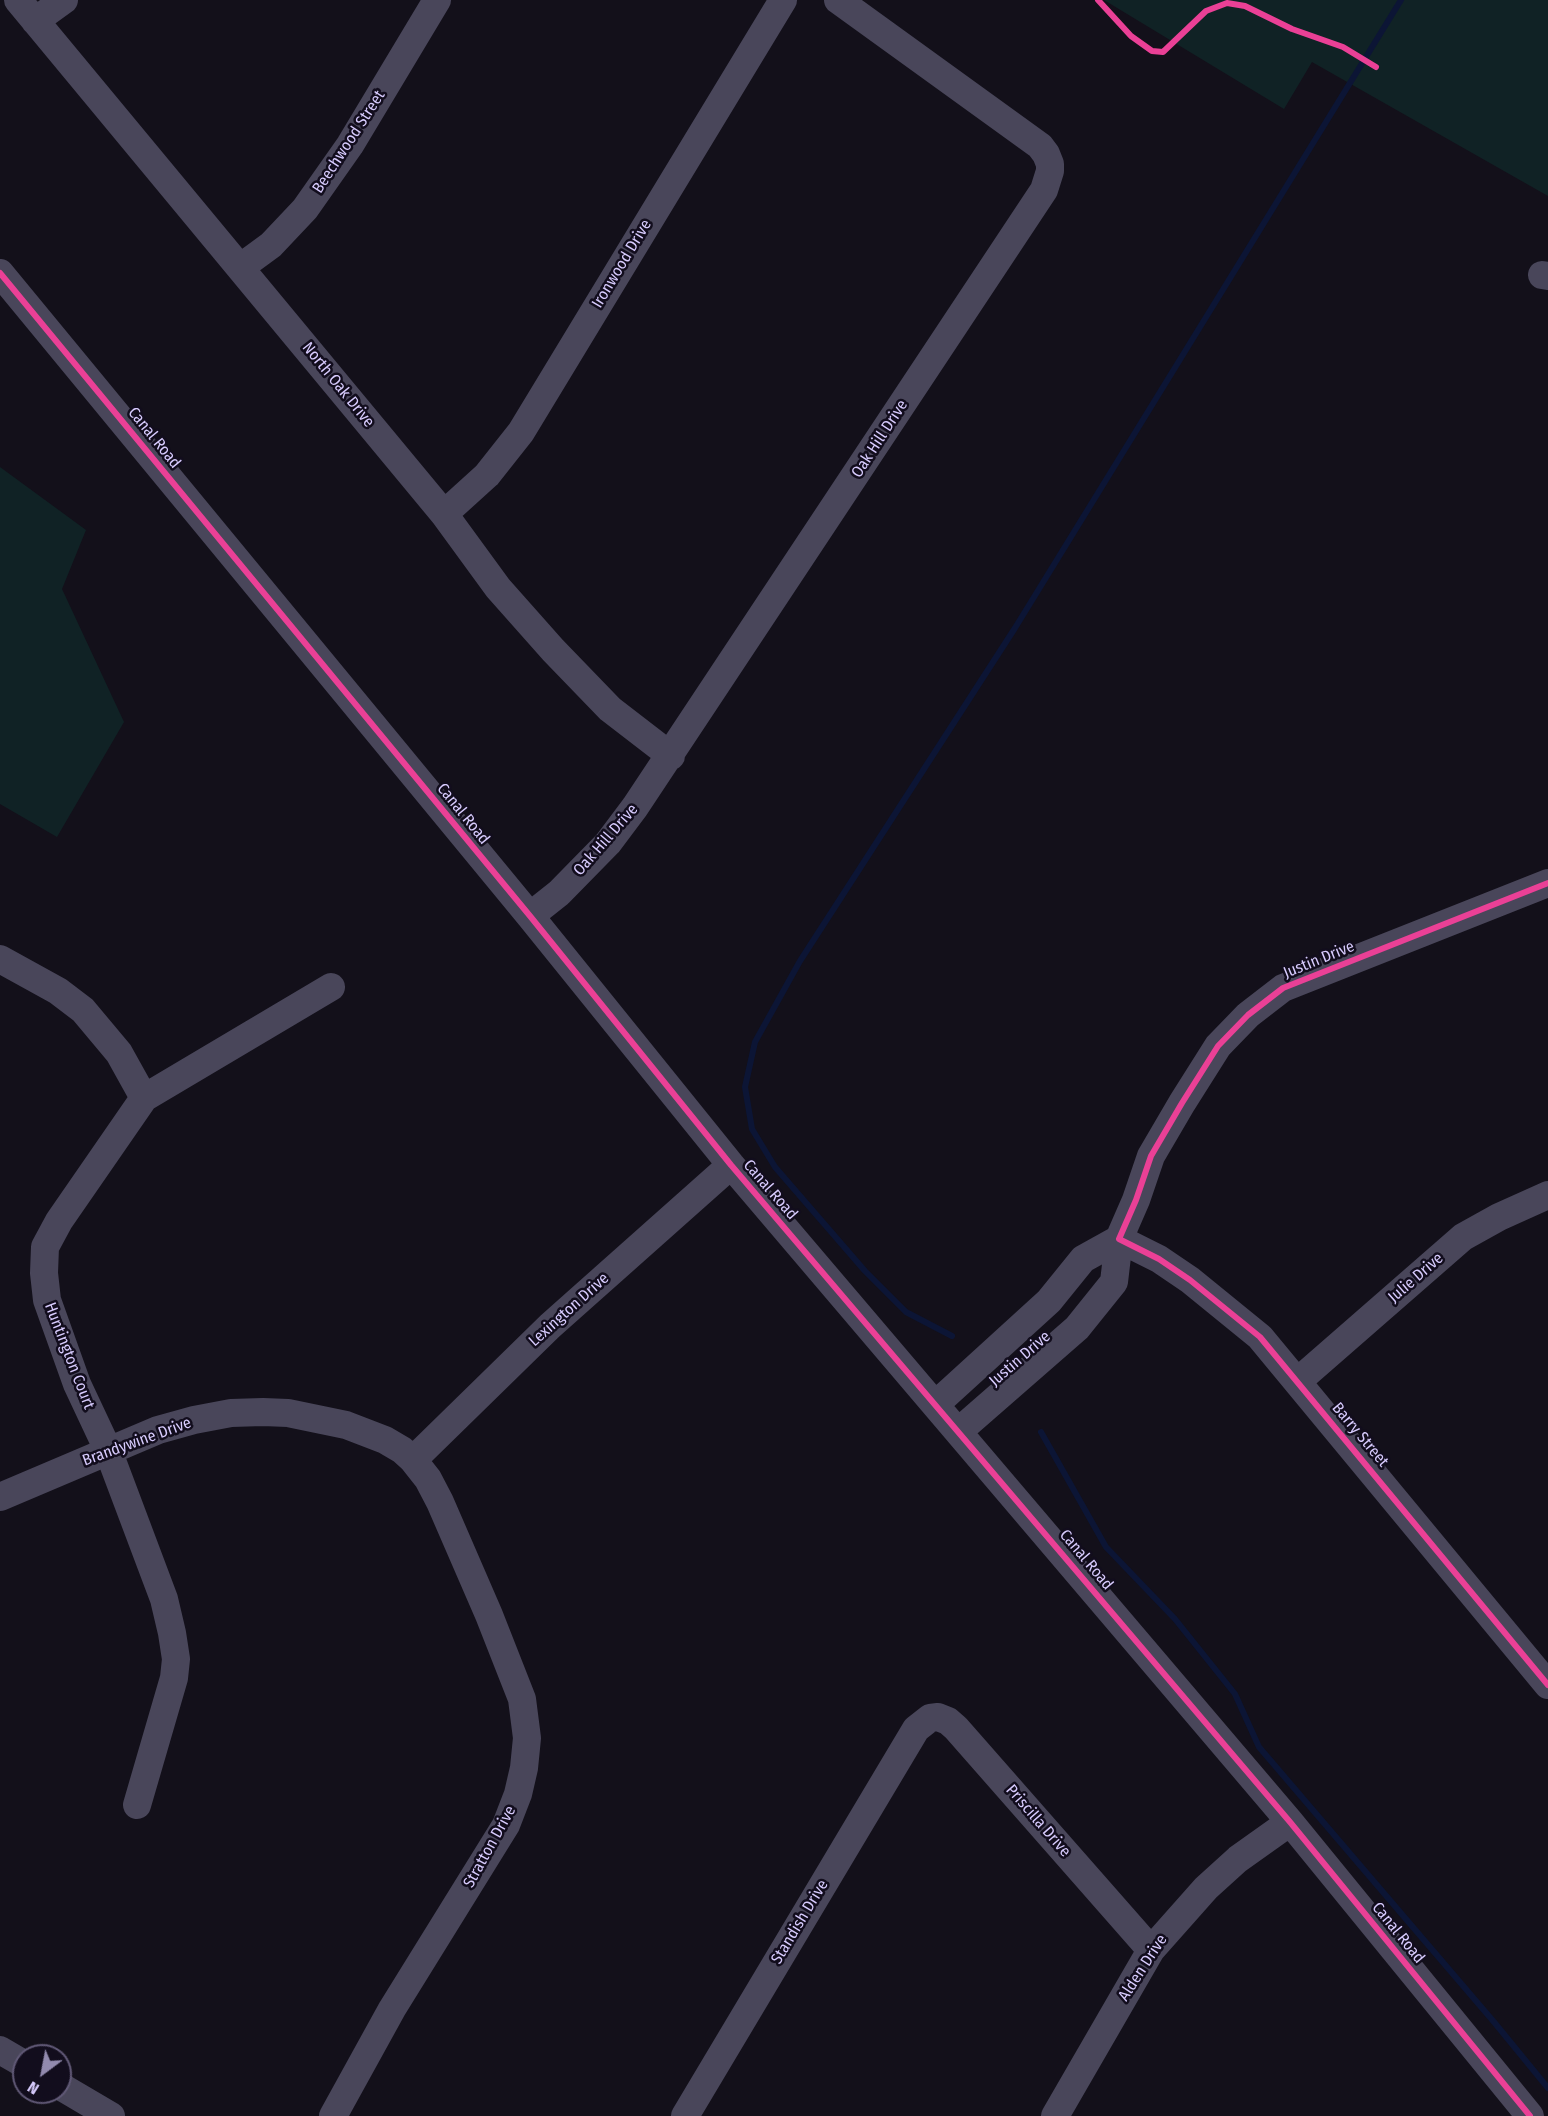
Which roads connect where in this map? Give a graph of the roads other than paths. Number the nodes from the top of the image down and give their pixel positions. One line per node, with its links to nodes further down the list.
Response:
1 (64, 0): 5 (street)
2 (437, 0): 6 (street, Beechwood Street)
3 (783, 0): 8 (street, Ironwood Drive)
4 (838, 0): 9 (street, Oak Hill Drive)
5 (27, 10): 6 (street, North Oak Drive)
6 (241, 267): 8 (street, North Oak Drive)
7 (0, 273): 11 (street, Canal Road)
8 (444, 514): 9 (street, North Oak Drive)
9 (670, 756): 11 (street, Oak Hill Drive)
10 (1548, 883): 17 (street, Justin Drive)
11 (530, 916): 15 (street, Canal Road)
12 (0, 959): 14 (street)
13 (331, 987): 14 (street, Huntington Court)
14 (144, 1098): 23 (street, Huntington Court)
15 (731, 1165): 21 (street, Canal Road); 24 (street, Lexington Drive)
16 (1548, 1195): 19 (street, Julie Drive)
17 (1119, 1239): 18 (street, Justin Drive); 19 (street, Barry Street); 20 (street, Justin Drive)
18 (986, 1359): 20 (street, Justin Drive); 21 (street, Justin Drive)
19 (1298, 1381): 26 (street, Barry Street)
20 (1010, 1386): 22 (street, Justin Drive)
21 (936, 1404): 22 (street, Canal Road)
22 (959, 1431): 29 (street, Canal Road)
23 (108, 1450): 24 (street, Brandywine Drive); 25 (street, Brandywine Drive); 28 (street, Huntington Court)
24 (413, 1460): 33 (street, Stratton Drive)
25 (0, 1497)
26 (1548, 1684)
27 (916, 1729): 30 (street, Priscilla Drive); 34 (street, Standish Drive)
28 (137, 1805)
29 (1290, 1822): 30 (street, Alden Drive); 36 (street, Canal Road)
30 (1151, 1950): 35 (street, Alden Drive)
31 (72, 2093): 32 (street)
32 (111, 2116)
33 (333, 2116)
34 (685, 2116)
35 (1055, 2116)
36 (1530, 2116)

